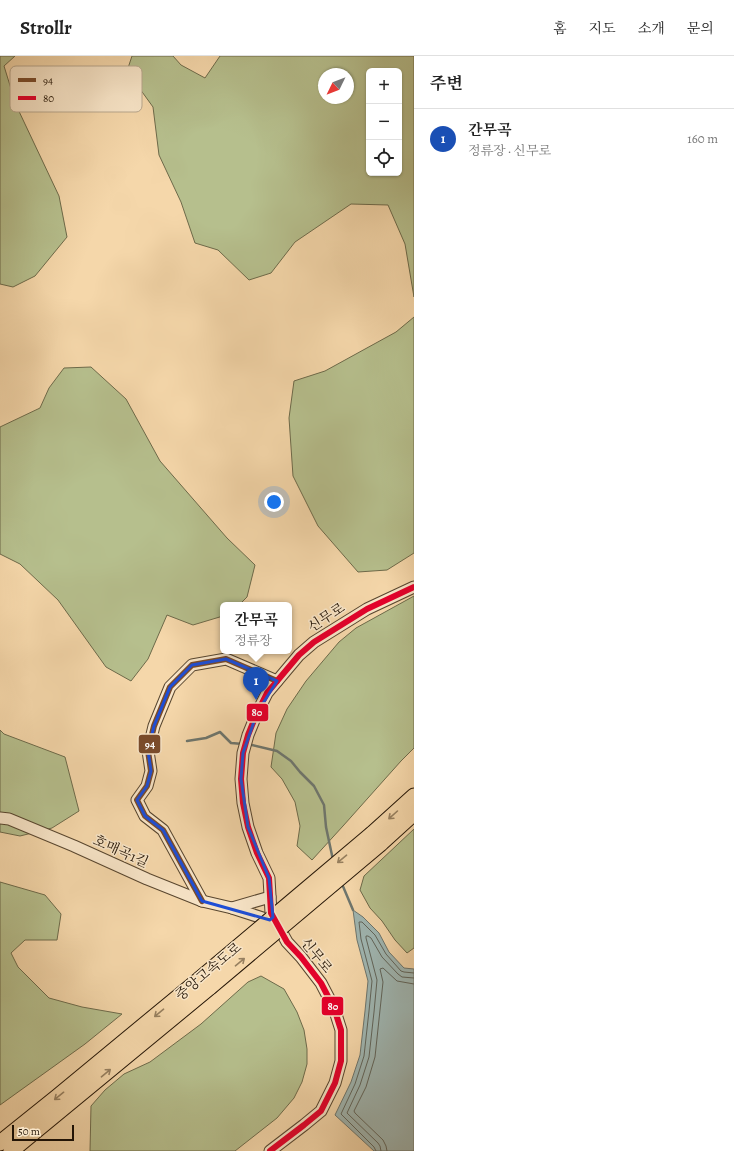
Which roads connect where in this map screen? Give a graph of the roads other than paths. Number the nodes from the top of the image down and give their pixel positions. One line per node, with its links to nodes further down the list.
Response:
1 (414, 587): 2 (street, 신무로)
2 (277, 682): 7 (street, 신무로); 8 (street)
3 (414, 796): 6 (highway, 중앙고속도로, one-way to 6)
4 (414, 813): 6 (highway, 중앙고속도로)
5 (0, 818): 8 (street, 호매곡1길)
6 (376, 839): 11 (highway, 중앙고속도로, bridge)
7 (270, 897): 9 (street); 10 (street, 신무로)
8 (202, 901): 9 (street, 호매곡1길)
9 (232, 908): 10 (street, 호매곡1길)
10 (275, 922): 14 (street, 신무로)
11 (205, 983): 12 (highway, 중앙고속도로, one-way to 12); 13 (highway, 중앙고속도로, one-way to 11)
12 (0, 1143)
13 (11, 1151)
14 (270, 1151)

